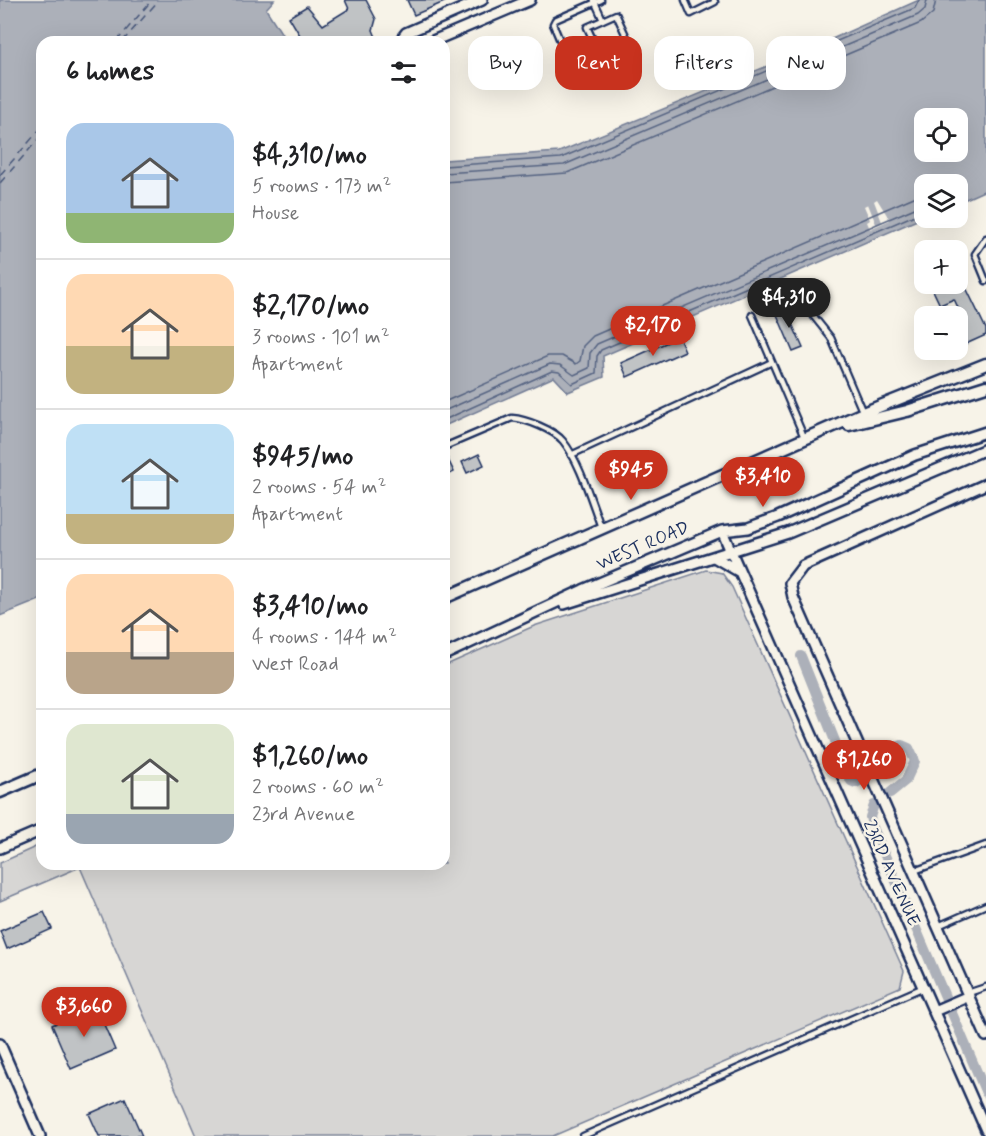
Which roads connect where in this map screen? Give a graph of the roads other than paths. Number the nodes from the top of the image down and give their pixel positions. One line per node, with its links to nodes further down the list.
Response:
1 (482, 0): 9 (street)
2 (530, 0): 7 (street)
3 (601, 0): 6 (lane)
4 (685, 0): 5 (lane)
5 (714, 0)
6 (595, 1): 8 (lane); 13 (lane)
7 (514, 3): 12 (street)
8 (603, 20): 8 (lane)
9 (411, 31): 10 (street); 11 (street)
10 (406, 36)
11 (428, 36)
12 (445, 36)
13 (558, 36)
14 (986, 238): 15 (lane)
15 (986, 281)
16 (799, 298): 21 (lane)
17 (752, 315): 18 (lane)
18 (772, 362): 24 (lane); 27 (lane)
19 (986, 364): 21 (street)
20 (986, 386): 22 (street)
21 (863, 413): 22 (street)
22 (828, 430): 24 (street)
23 (986, 432): 30 (street, WEST ROAD)
24 (805, 440): 29 (street)
25 (450, 445): 27 (lane)
26 (986, 449): 31 (street, WEST ROAD)
27 (571, 455): 29 (lane)
28 (986, 484): 42 (street)
29 (603, 529): 34 (street)
30 (722, 531): 31 (street, 23RD AVENUE); 35 (street, WEST ROAD)
31 (731, 552): 32 (street, WEST ROAD); 33 (street, 23RD AVENUE)
32 (714, 557): 33 (street); 35 (street, WEST ROAD)
33 (740, 572): 45 (street, 23RD AVENUE)
34 (450, 595)
35 (550, 607): 36 (street, WEST ROAD)
36 (450, 652)
37 (36, 777): 38 (street)
38 (0, 792)
39 (36, 833): 41 (street)
40 (986, 844): 42 (lane)
41 (0, 848)
42 (914, 871): 44 (street)
43 (986, 905): 44 (lane)
44 (938, 926): 47 (street)
45 (924, 987): 48 (street, 23RD AVENUE); 53 (lane)
46 (986, 987): 47 (lane)
47 (968, 994): 48 (street); 49 (street)
48 (938, 1010): 51 (street, 23RD AVENUE)
49 (986, 1036)
50 (0, 1044): 52 (street)
51 (986, 1130)
52 (40, 1136)
53 (583, 1136)

